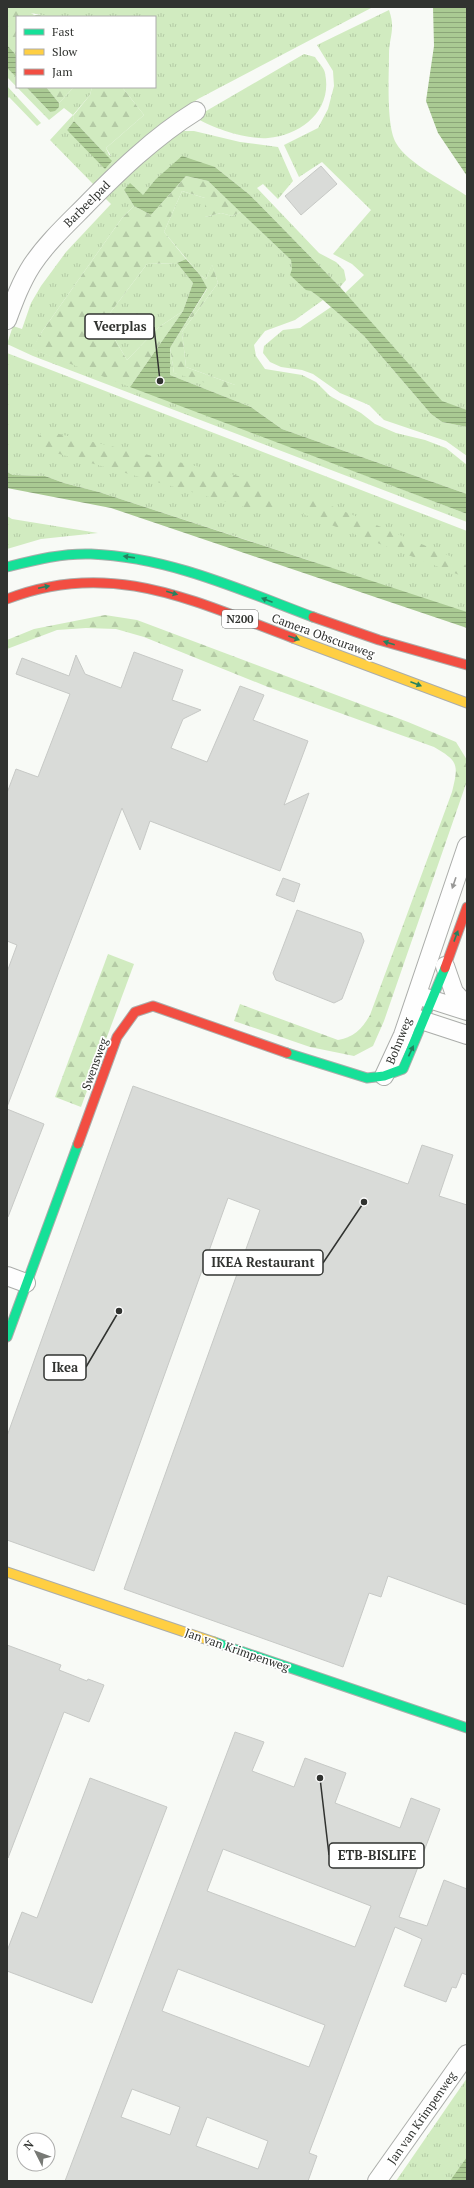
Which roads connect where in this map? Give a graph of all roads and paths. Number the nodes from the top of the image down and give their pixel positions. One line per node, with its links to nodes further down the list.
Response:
1 (196, 111): 2 (street, Barbeelpad)
2 (7, 320)
3 (7, 567): 5 (street, Camera Obscuraweg / N200, one-way to 3)
4 (7, 599): 6 (street, Camera Obscuraweg / N200, one-way to 6)
5 (467, 666)
6 (467, 703)
7 (467, 846): 10 (street, Bohnweg, one-way to 10)
8 (467, 907): 9 (street, Bohnweg, one-way to 8)
9 (445, 966): 10 (street, Bohnweg); 11 (street)
10 (424, 997): 12 (street); 13 (street, Bohnweg)
11 (467, 1006)
12 (467, 1011)
13 (417, 1018): 14 (street); 15 (street, Bohnweg)
14 (467, 1035)
15 (384, 1076): 17 (street, Swensweg)
16 (7, 1276): 17 (street)
17 (26, 1283): 18 (street)
18 (7, 1337)
19 (7, 1572): 20 (street, Jan van Krimpenweg)
20 (467, 1728)
21 (467, 2054): 22 (street, Jan van Krimpenweg)
22 (377, 2181)

